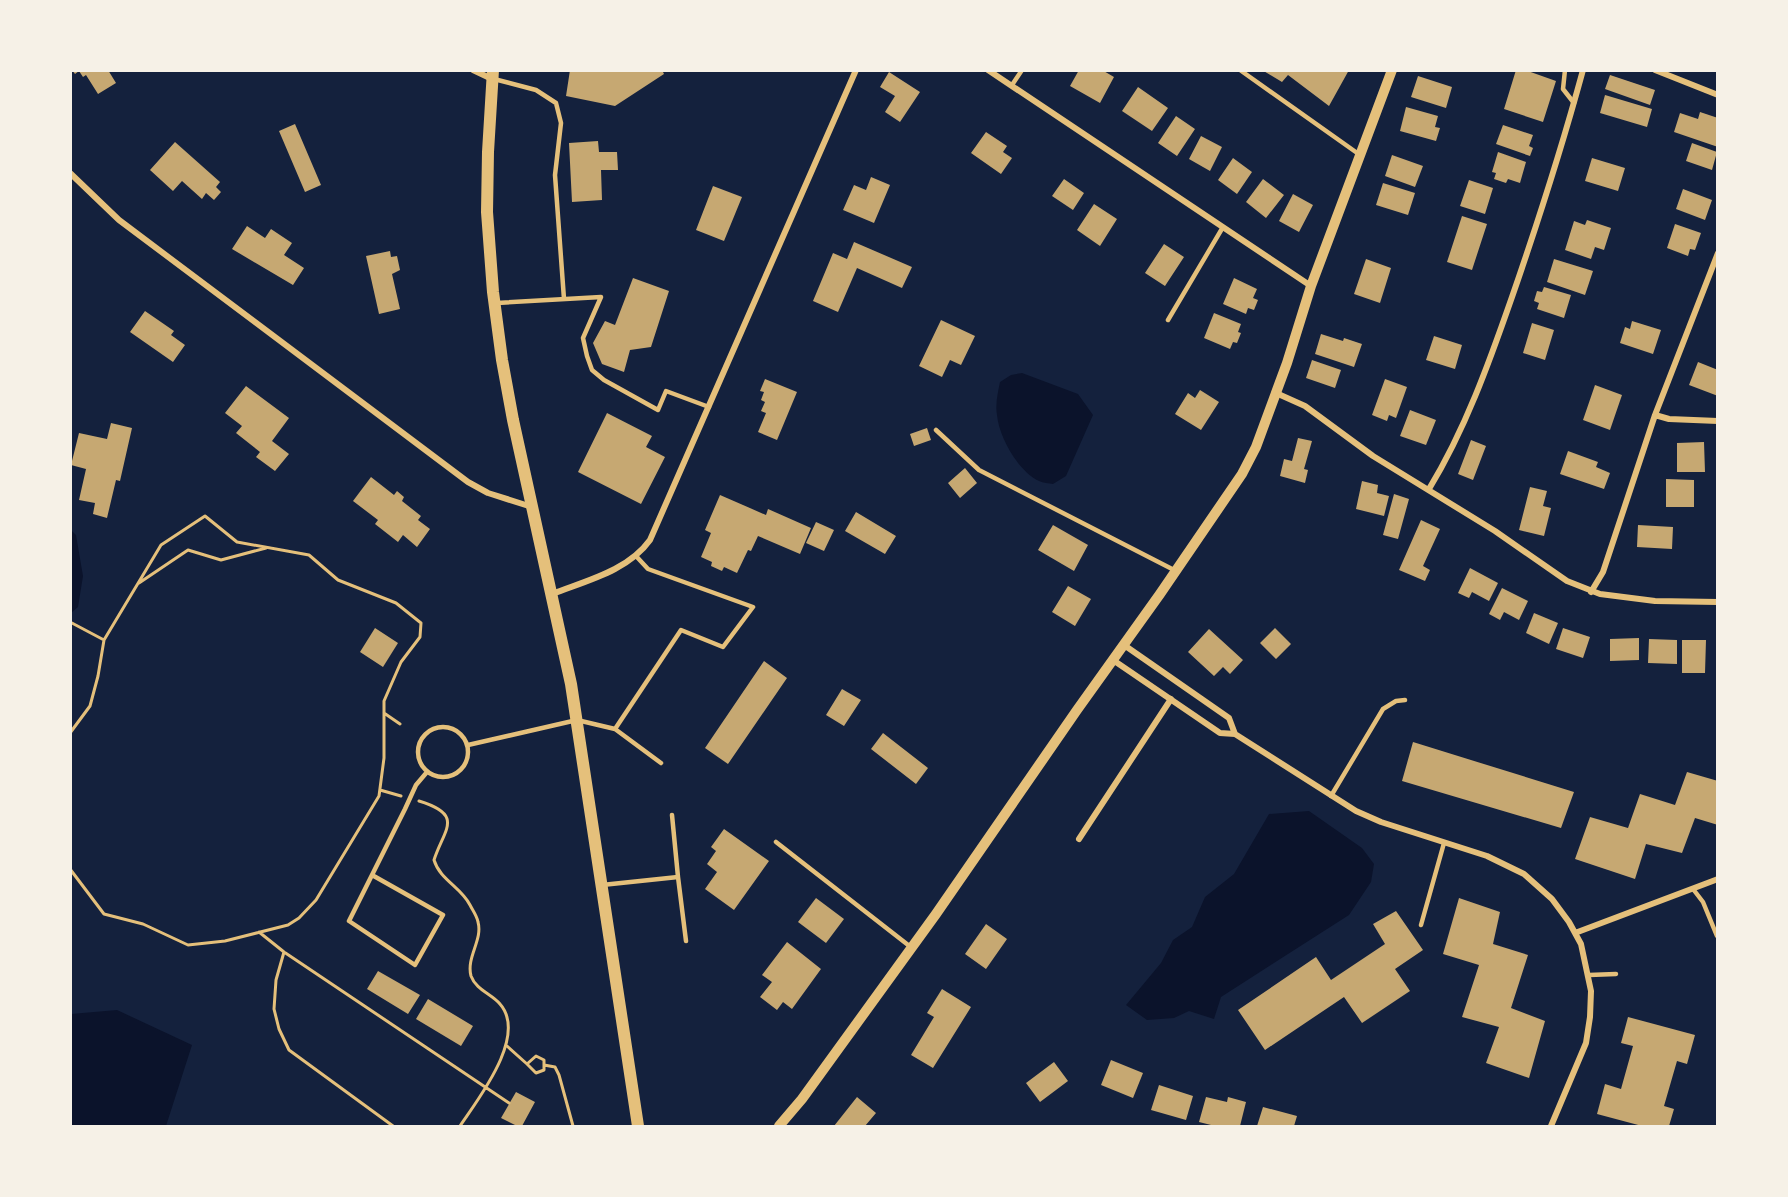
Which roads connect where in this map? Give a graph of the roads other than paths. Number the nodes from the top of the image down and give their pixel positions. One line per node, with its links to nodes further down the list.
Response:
1 (473, 70): 10 (street)
2 (856, 70): 23 (street)
3 (988, 70): 11 (street)
4 (1022, 70): 11 (lane)
5 (1240, 70): 14 (lane)
6 (1392, 70): 14 (street)
7 (1565, 70): 13 (lane)
8 (1583, 70): 13 (street)
9 (1655, 70): 12 (street)
10 (492, 75): 19 (lane); 20 (main road)
11 (1012, 86): 16 (street)
12 (1718, 95)
13 (1574, 103): 27 (street)
14 (1360, 155): 18 (street)
15 (70, 173): 28 (street)
16 (1223, 227): 18 (street); 21 (lane)
17 (1718, 253): 24 (street)
18 (1311, 286): 22 (street)
19 (564, 299): 20 (lane); 23 (lane)
20 (494, 303): 28 (main road)
21 (1168, 320)
22 (1276, 393): 27 (street); 30 (street)
23 (709, 407): 29 (street)
24 (1655, 415): 25 (street); 31 (street)
25 (1718, 422)
26 (936, 430): 30 (lane)
27 (1429, 489): 31 (street)
28 (532, 507): 32 (main road)
29 (636, 556): 32 (street); 39 (lane)
30 (1176, 571): 34 (street)
31 (1590, 592): 33 (street)
32 (552, 594): 38 (main road)
33 (1718, 602)
34 (1124, 645): 35 (street); 40 (street)
35 (1113, 660): 36 (street); 58 (street)
36 (1171, 699): 40 (street); 46 (street)
37 (1405, 700): 44 (lane)
38 (577, 720): 39 (lane); 41 (lane); 52 (main road)
39 (615, 729): 42 (lane)
40 (1235, 734): 44 (street)
41 (468, 745): 43 (lane); 43 (lane)
42 (661, 763)
43 (428, 772): 49 (lane)
44 (1331, 796): 48 (street)
45 (672, 815): 50 (lane)
46 (1079, 839)
47 (776, 842): 58 (lane)
48 (1444, 843): 54 (lane); 55 (street)
49 (372, 875): 49 (lane)
50 (678, 877): 52 (lane); 57 (lane)
51 (1718, 879): 53 (street)
52 (602, 885): 61 (main road)
53 (1693, 889): 55 (street); 56 (lane)
54 (1421, 925)
55 (1575, 933): 60 (street)
56 (1718, 934)
57 (686, 941)
58 (912, 948): 62 (street)
59 (1616, 974): 60 (lane)
60 (1589, 975): 63 (street)
61 (638, 1126)
62 (779, 1126)
63 (1551, 1126)

